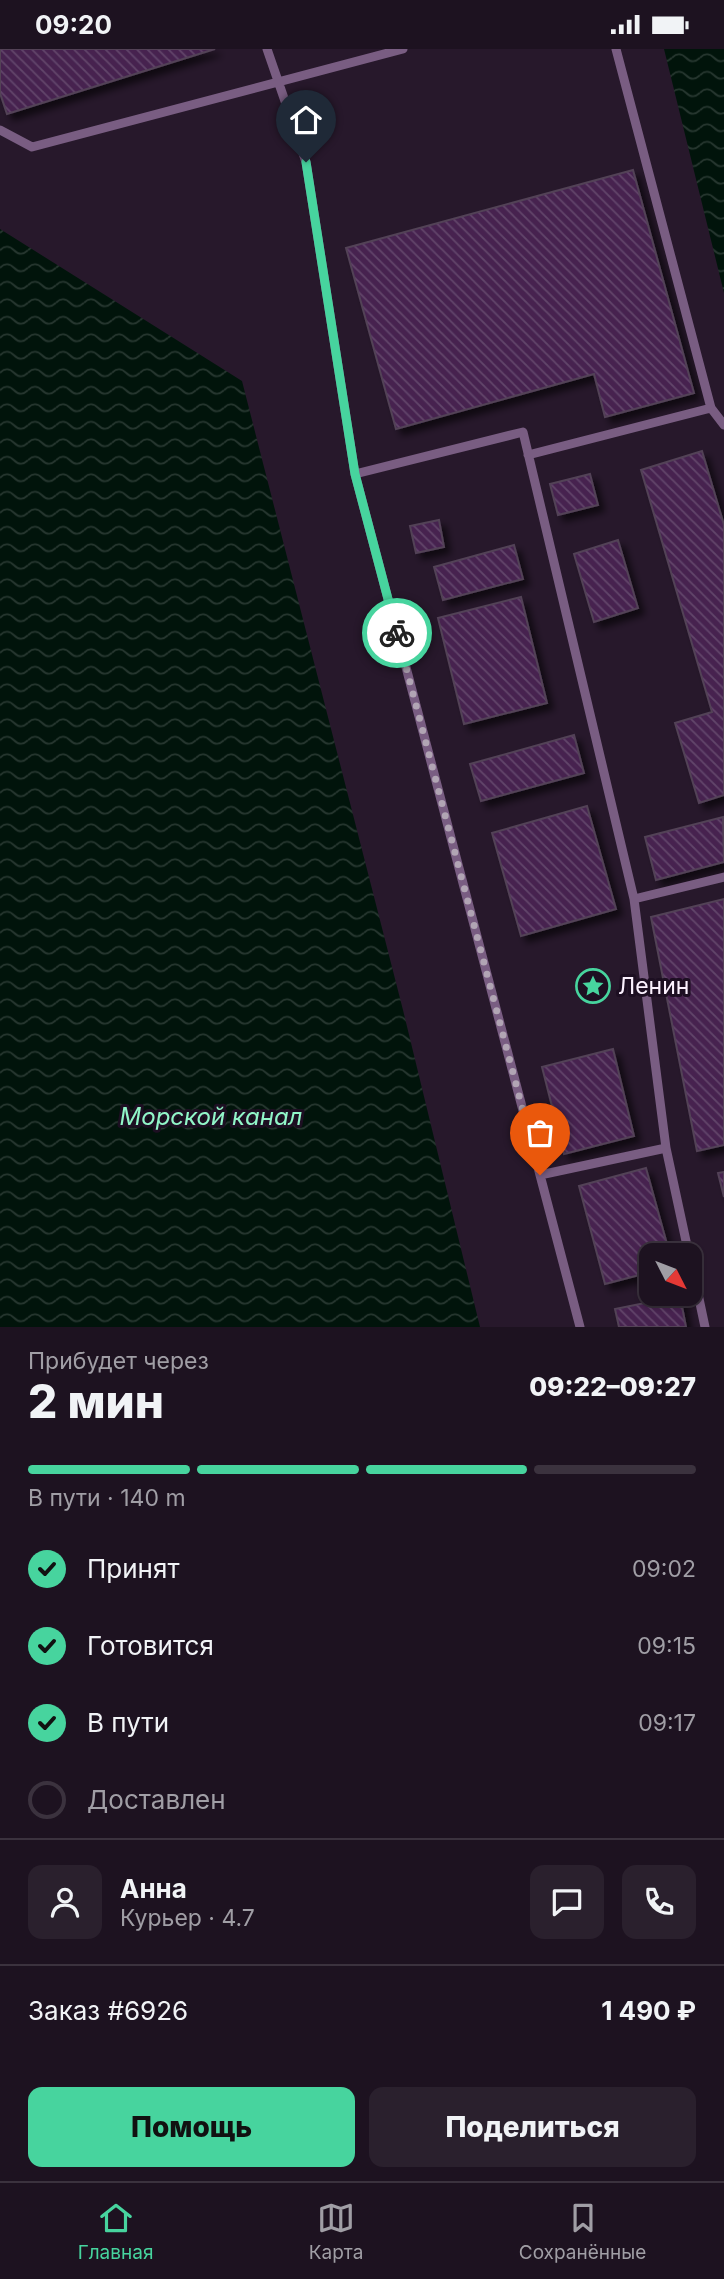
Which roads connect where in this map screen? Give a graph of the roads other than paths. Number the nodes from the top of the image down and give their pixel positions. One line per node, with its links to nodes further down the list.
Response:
1 (267, 49): 4 (lane)
2 (402, 49): 4 (lane)
3 (616, 49): 6 (lane)
4 (277, 81): 5 (lane); 9 (lane)
5 (0, 130)
6 (711, 408): 7 (lane); 8 (lane)
7 (724, 425)
8 (528, 455): 9 (lane); 11 (lane)
9 (355, 474): 13 (lane)
10 (724, 877): 11 (lane)
11 (634, 899): 12 (lane)
12 (666, 1148): 13 (lane); 14 (lane)
13 (540, 1175): 16 (lane)
14 (686, 1243)
15 (700, 1306): 17 (lane)
16 (580, 1327)
17 (705, 1327)

